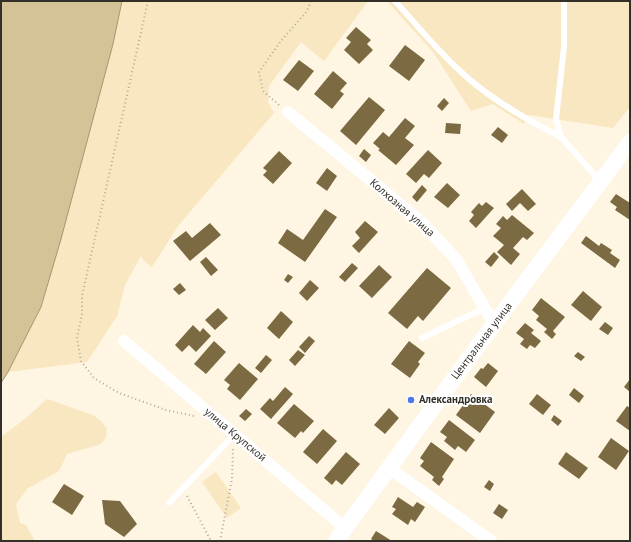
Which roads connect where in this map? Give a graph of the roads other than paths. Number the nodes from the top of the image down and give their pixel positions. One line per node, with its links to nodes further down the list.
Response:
1 (395, 1): 4 (lane)
2 (564, 1): 4 (lane)
3 (288, 112): 7 (street, Колхозная улица)
4 (561, 137): 6 (lane)
5 (630, 142): 6 (main road, Центральная улица)
6 (600, 181): 8 (main road, Центральная улица)
7 (485, 308): 8 (street, Колхозная улица); 9 (lane)
8 (494, 324): 12 (main road, Центральная улица)
9 (422, 338)
10 (124, 342): 11 (street, улица Крупской)
11 (234, 435): 13 (lane); 14 (street, улица Крупской)
12 (389, 468): 14 (main road, Центральная улица); 15 (street)
13 (169, 503)
14 (341, 535)
15 (492, 541)

